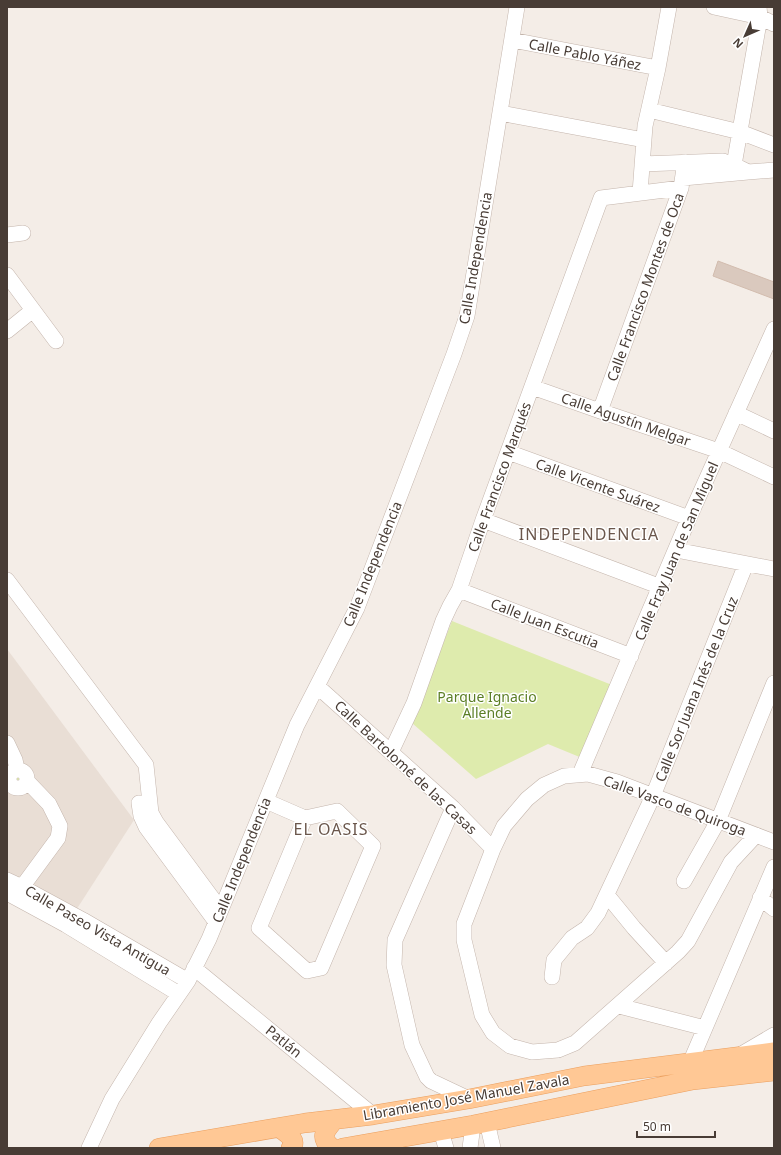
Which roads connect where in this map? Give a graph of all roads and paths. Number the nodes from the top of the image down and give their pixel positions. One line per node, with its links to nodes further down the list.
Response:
1 (517, 7): 6 (street, Calle Independencia)
2 (668, 7): 7 (street)
3 (714, 7): 4 (street)
4 (759, 12): 5 (street); 10 (street)
5 (774, 24)
6 (512, 40): 7 (street, Calle Pablo Yáñez); 9 (street, Calle Independencia)
7 (658, 68): 8 (street)
8 (649, 110): 10 (street); 11 (street)
9 (500, 113): 11 (street); 44 (street, Calle Independencia)
10 (740, 132): 12 (street); 15 (street)
11 (644, 140): 14 (street)
12 (774, 145)
13 (685, 162): 14 (street); 15 (street); 18 (street, Calle Francisco Montes de Oca)
14 (642, 164): 19 (street)
15 (734, 165): 17 (street)
16 (774, 170): 17 (street)
17 (748, 172): 18 (street)
18 (682, 183): 19 (street); 28 (street, Calle Francisco Montes de Oca)
19 (640, 193): 27 (street, Calle Francisco Marqués)
20 (23, 234): 21 (street)
21 (7, 235)
22 (7, 275): 23 (street)
23 (33, 310): 25 (street); 26 (street)
24 (774, 329): 29 (street, Calle Fray Juan de San Miguel)
25 (7, 331)
26 (56, 341)
27 (532, 387): 28 (street, Calle Agustín Melgar); 32 (street, Calle Francisco Marqués)
28 (600, 412): 31 (street, Calle Agustín Melgar)
29 (736, 413): 30 (street); 31 (street, Calle Fray Juan de San Miguel)
30 (774, 431)
31 (719, 451): 33 (street, Calle Agustín Melgar); 34 (street, Calle Fray Juan de San Miguel)
32 (508, 452): 34 (street, Calle Vicente Suárez); 35 (street, Calle Francisco Marqués)
33 (774, 477)
34 (689, 518): 36 (street, Calle Fray Juan de San Miguel)
35 (483, 520): 40 (street); 41 (street, Calle Francisco Marqués)
36 (676, 550): 37 (street); 40 (street, Calle Fray Juan de San Miguel)
37 (746, 564): 38 (street); 51 (street, Calle Sor Juana Inés de la Cruz)
38 (774, 569)
39 (7, 580): 66 (street)
40 (661, 586): 42 (street, Calle Fray Juan de San Miguel)
41 (459, 590): 42 (street, Calle Juan Escutia); 46 (street, Calle Francisco Marqués)
42 (631, 656): 48 (street, Calle Fray Juan de San Miguel)
43 (774, 683): 55 (street)
44 (317, 686): 46 (street, Calle Bartolomé de las Casas); 52 (street, Calle Independencia)
45 (7, 743): 47 (street)
46 (391, 752): 53 (street, Calle Bartolomé de las Casas)
47 (17, 769): 49 (street); 50 (street)
48 (580, 774): 51 (street, Calle Vasco de Quiroga); 58 (street, Calle Vasco de Quiroga)
49 (27, 781): 50 (street); 62 (street)
50 (10, 788)
51 (654, 796): 55 (street, Calle Vasco de Quiroga); 63 (street, Calle Sor Juana Inés de la Cruz)
52 (266, 801): 54 (street); 66 (street, Calle Independencia)
53 (453, 808): 58 (street, Calle Bartolomé de las Casas); 79 (street)
54 (305, 818): 54 (street)
55 (718, 821): 56 (street, Calle Vasco de Quiroga); 61 (street)
56 (756, 835): 57 (street, Calle Vasco de Quiroga); 68 (street, Calle Vasco de Quiroga)
57 (774, 842)
58 (493, 849): 72 (street, Calle Vasco de Quiroga)
59 (774, 867): 64 (street)
60 (7, 880): 62 (street, Calle Paseo Vista Antigua)
61 (684, 881)
62 (15, 892): 67 (street, Calle Paseo Vista Antigua)
63 (607, 895): 68 (street); 70 (street, Calle Sor Juana Inés de la Cruz)
64 (760, 898): 65 (street); 73 (street)
65 (774, 909)
66 (218, 916): 69 (street, Calle Independencia)
67 (79, 925): 69 (street, Calle Paseo Vista Antigua); 71 (street, Calle Paseo Vista Antigua)
68 (666, 963): 72 (street, Calle Vasco de Quiroga)
69 (191, 975): 71 (street, Calle Independencia); 80 (street, Patlán)
70 (552, 977)
71 (179, 994): 85 (street, Calle Independencia)
72 (619, 1006): 73 (street)
73 (705, 1028): 77 (street)
74 (774, 1035): 76 (street)
75 (774, 1052): 76 (main road, Libramiento José Manuel Zavala)
76 (736, 1057): 77 (main road, Libramiento José Manuel Zavala)
77 (690, 1063): 79 (main road, Libramiento José Manuel Zavala)
78 (774, 1071): 82 (main road, Libramiento José Manuel Zavala)
79 (469, 1100): 80 (main road, Libramiento José Manuel Zavala)
80 (373, 1115): 81 (main road, Libramiento José Manuel Zavala)
81 (334, 1120): 83 (main road, Libramiento José Manuel Zavala); 88 (main road)
82 (480, 1124): 84 (main road, Libramiento José Manuel Zavala); 90 (street); 91 (street)
83 (280, 1128): 86 (main road, Libramiento José Manuel Zavala); 87 (main road)
84 (444, 1139): 89 (main road, Libramiento José Manuel Zavala)
85 (89, 1148)
86 (159, 1148)
87 (291, 1148)
88 (332, 1148)
89 (342, 1148)
90 (470, 1148)
91 (493, 1148)

